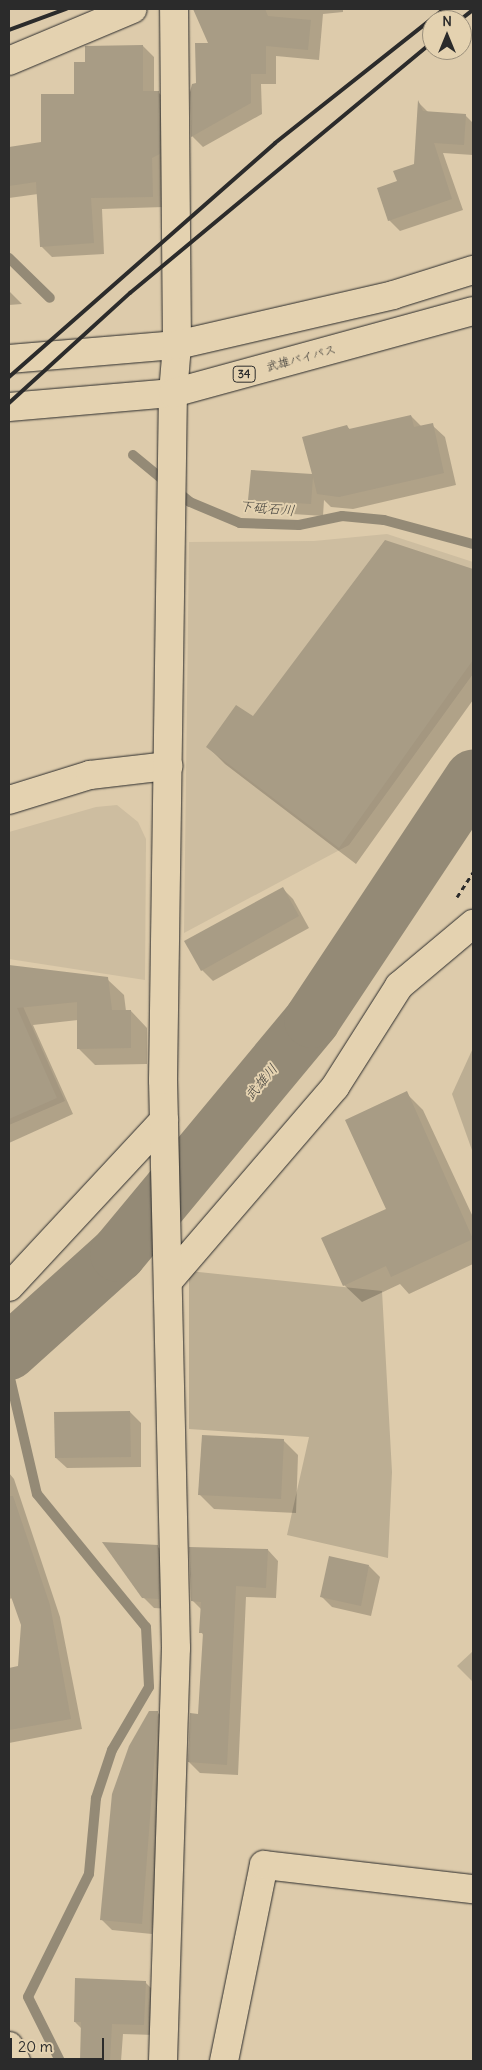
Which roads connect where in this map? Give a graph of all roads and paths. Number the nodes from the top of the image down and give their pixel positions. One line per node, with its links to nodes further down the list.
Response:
1 (133, 9): 3 (main road)
2 (174, 9): 6 (main road)
3 (9, 61)
4 (473, 270): 6 (main road)
5 (473, 311): 8 (main road, 武雄バイパス / 34)
6 (177, 344): 7 (main road); 8 (main road)
7 (9, 359)
8 (173, 393): 9 (main road, 武雄バイパス / 34); 10 (main road)
9 (9, 407)
10 (168, 766): 11 (main road); 13 (main road)
11 (9, 800)
12 (473, 924): 14 (main road)
13 (164, 1120): 14 (main road); 15 (main road)
14 (168, 1266): 19 (main road)
15 (9, 1287)
16 (473, 1889): 20 (main road)
17 (9, 2046): 18 (main road)
18 (16, 2061)
19 (164, 2061)
20 (224, 2061)

